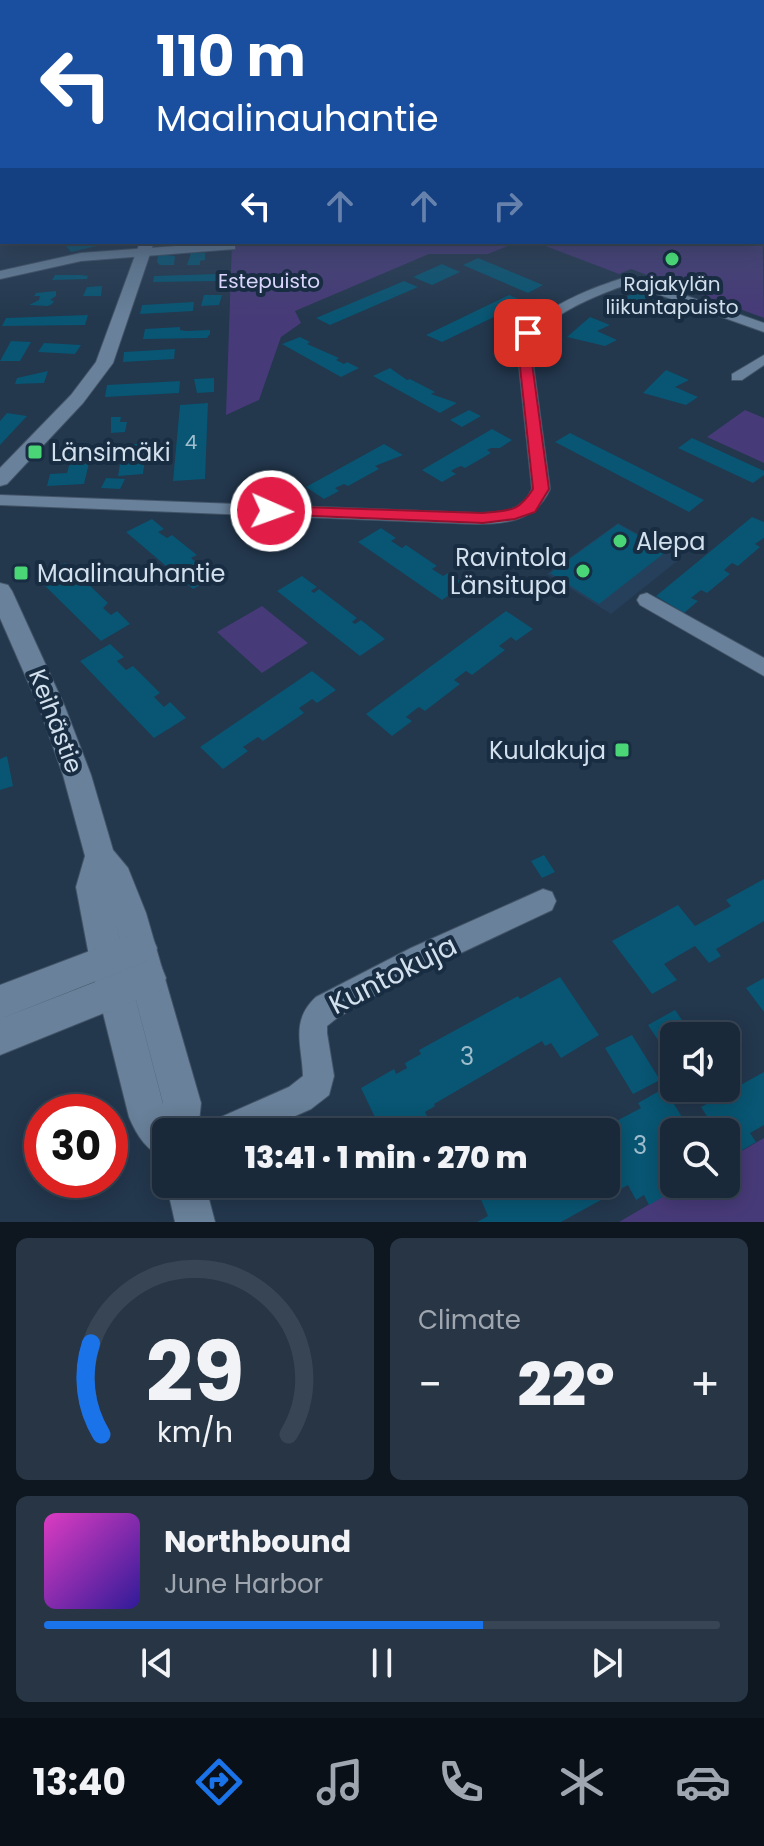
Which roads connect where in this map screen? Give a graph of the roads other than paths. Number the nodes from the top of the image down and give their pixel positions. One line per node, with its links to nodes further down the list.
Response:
1 (145, 246): 2 (street); 3 (street); 7 (street)
2 (231, 246)
3 (0, 275)
4 (764, 328): 8 (street)
5 (764, 359): 6 (street)
6 (737, 377)
7 (0, 480)
8 (0, 500)
9 (0, 591): 12 (street, Keihästie)
10 (647, 600): 11 (street)
11 (764, 668)
12 (100, 856): 14 (street, Keihästie); 15 (street, Keihästie)
13 (543, 901): 19 (street, Kuntokuja)
14 (145, 963): 15 (street); 18 (street, Keihästie)
15 (111, 976): 16 (street); 17 (street); 20 (street, Keihästie)
16 (0, 1002)
17 (0, 1037)
18 (180, 1118)
19 (255, 1118)
20 (152, 1122)
21 (189, 1198): 22 (street)
22 (195, 1222)

